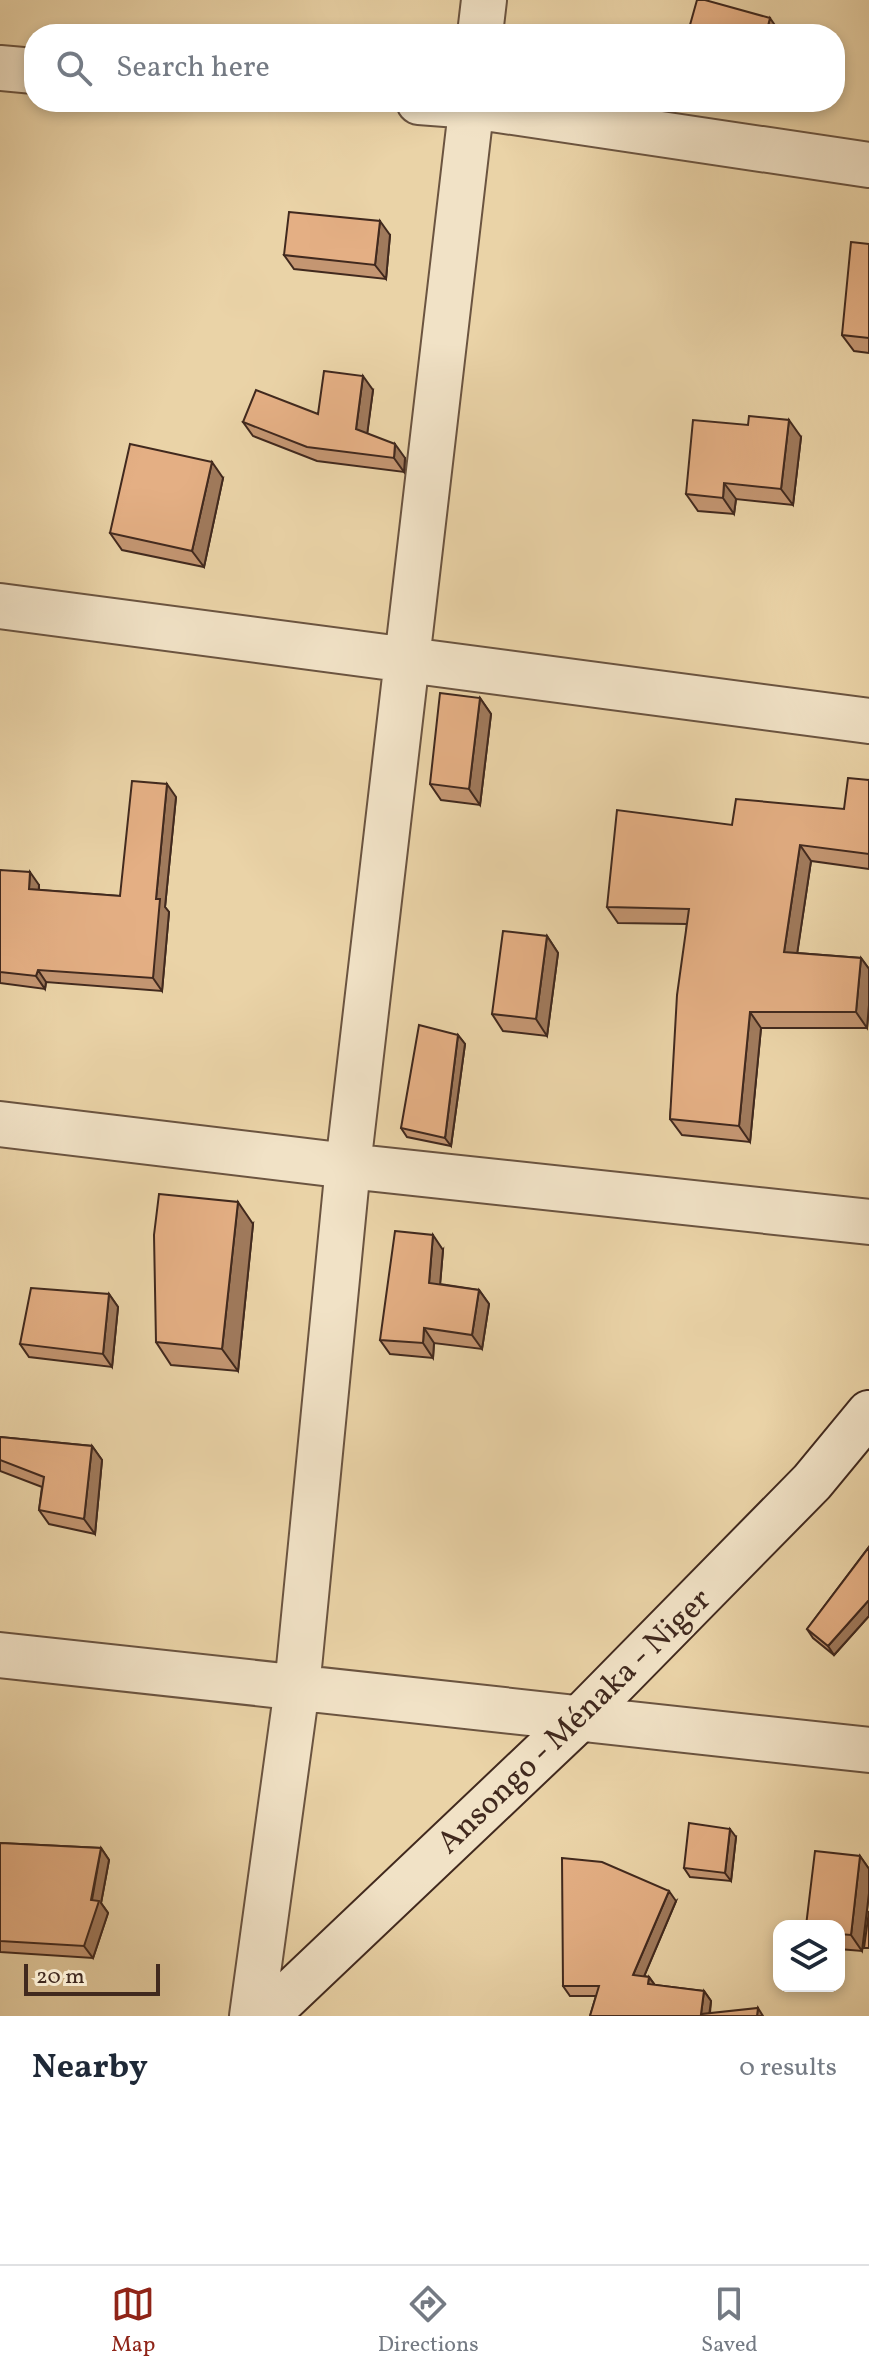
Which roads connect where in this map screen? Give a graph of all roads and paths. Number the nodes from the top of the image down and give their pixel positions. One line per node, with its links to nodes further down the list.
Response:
1 (484, 0): 2 (street)
2 (481, 24)
3 (0, 68): 4 (street)
4 (24, 70)
5 (471, 112): 9 (street)
6 (524, 112): 7 (street)
7 (869, 165)
8 (0, 606): 9 (street)
9 (406, 658): 10 (street); 12 (street)
10 (869, 721)
11 (0, 1124): 12 (street)
12 (348, 1166): 13 (street); 16 (street)
13 (869, 1222)
14 (869, 1413): 17 (street, Ansongo - Ménaka - Niger)
15 (0, 1655): 16 (street)
16 (297, 1688): 17 (street); 19 (street)
17 (580, 1718): 18 (street); 20 (street, Ansongo - Ménaka - Niger)
18 (869, 1750)
19 (252, 2016)
20 (266, 2016)

